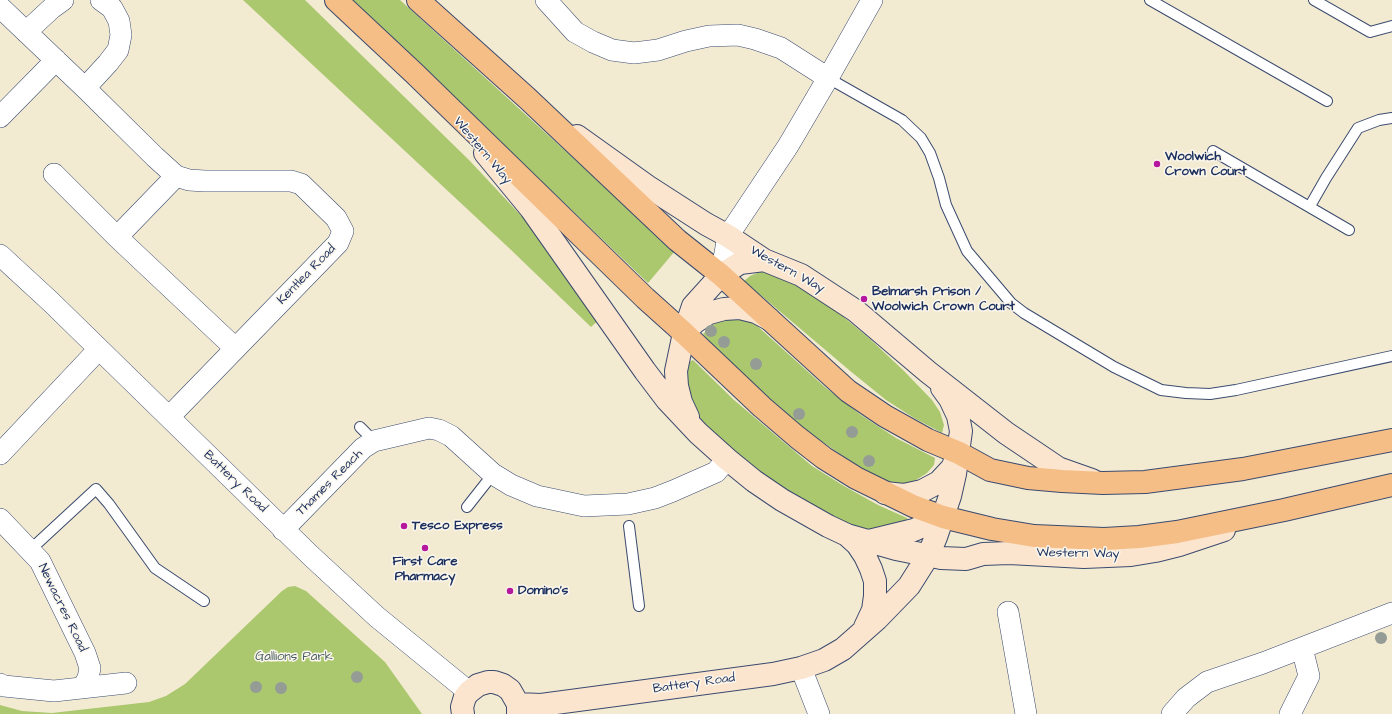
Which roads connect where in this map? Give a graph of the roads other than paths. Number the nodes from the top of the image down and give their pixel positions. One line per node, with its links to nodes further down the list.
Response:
1 (63, 0): 11 (street)
2 (101, 0): 15 (street)
3 (336, 0): 13 (main road, Western Way)
4 (418, 0): 16 (main road, Western Way)
5 (546, 0): 14 (street)
6 (872, 0): 14 (street)
7 (1150, 0): 17 (lane)
8 (1314, 0): 10 (lane)
9 (0, 7): 11 (street, Kentlea Road)
10 (1392, 26)
11 (26, 32): 12 (street, Kentlea Road)
12 (56, 60): 15 (street, Kentlea Road); 18 (street)
13 (414, 73): 31 (main road, Western Way); 37 (street, Western Way)
14 (828, 78): 25 (street); 34 (lane)
15 (85, 88): 22 (street, Kentlea Road)
16 (527, 98): 25 (street, Western Way); 29 (main road, Western Way)
17 (1327, 101)
18 (0, 117)
19 (1392, 118): 23 (lane)
20 (1213, 151): 23 (lane)
21 (54, 174): 26 (street)
22 (176, 176): 26 (street); 32 (street, Kentlea Road)
23 (1310, 206): 24 (lane)
24 (1349, 230)
25 (728, 236): 27 (street, Western Way); 29 (street)
26 (117, 237): 32 (street)
27 (764, 260): 29 (street); 35 (street, Western Way)
28 (3, 264): 33 (street, Battery Road)
29 (721, 275): 30 (main road, Western Way); 31 (street)
30 (770, 320): 31 (street, Western Way); 39 (main road, Western Way)
31 (684, 333): 37 (street); 45 (main road, Western Way)
32 (235, 348): 36 (street, Kentlea Road)
33 (99, 350): 36 (street, Battery Road); 40 (street)
34 (1392, 356)
35 (928, 372): 39 (street, Battery Road); 43 (street, Western Way)
36 (168, 417): 51 (street, Battery Road)
37 (698, 433): 41 (street, Western Way)
38 (1392, 440): 43 (main road, Western Way)
39 (959, 453): 43 (main road, Western Way); 45 (street, Western Way); 48 (street, Battery Road)
40 (0, 454)
41 (727, 459): 42 (street, Thames Reach); 52 (street, Western Way)
42 (493, 474): 46 (lane); 51 (street, Thames Reach)
43 (1103, 483)
44 (1392, 485): 47 (main road, Western Way)
45 (885, 493): 48 (main road, Western Way)
46 (467, 507)
47 (1284, 510): 48 (main road, Western Way); 55 (street, Western Way)
48 (943, 518): 53 (street); 55 (street, Battery Road)
49 (0, 519): 54 (street, Newacres Road)
50 (629, 526): 57 (lane)
51 (283, 530): 66 (street, Battery Road)
52 (846, 535): 53 (street, Western Way); 60 (street, Battery Road)
53 (868, 542): 55 (street, Western Way)
54 (30, 550): 56 (lane); 65 (street, Newacres Road)
55 (928, 556): 60 (street, Battery Road)
56 (204, 602)
57 (639, 606)
58 (1008, 612): 70 (street)
59 (1392, 613): 61 (street)
60 (859, 634): 62 (street, Battery Road)
61 (1302, 648): 71 (street); 72 (street)
62 (801, 668): 67 (street, Battery Road); 69 (street)
63 (126, 683): 65 (street)
64 (0, 684): 65 (street)
65 (83, 687)
66 (469, 692): 67 (street, Battery Road); 68 (street)
67 (518, 709)
68 (463, 714)
69 (819, 714)
70 (1026, 714)
71 (1172, 714)
72 (1290, 714)

